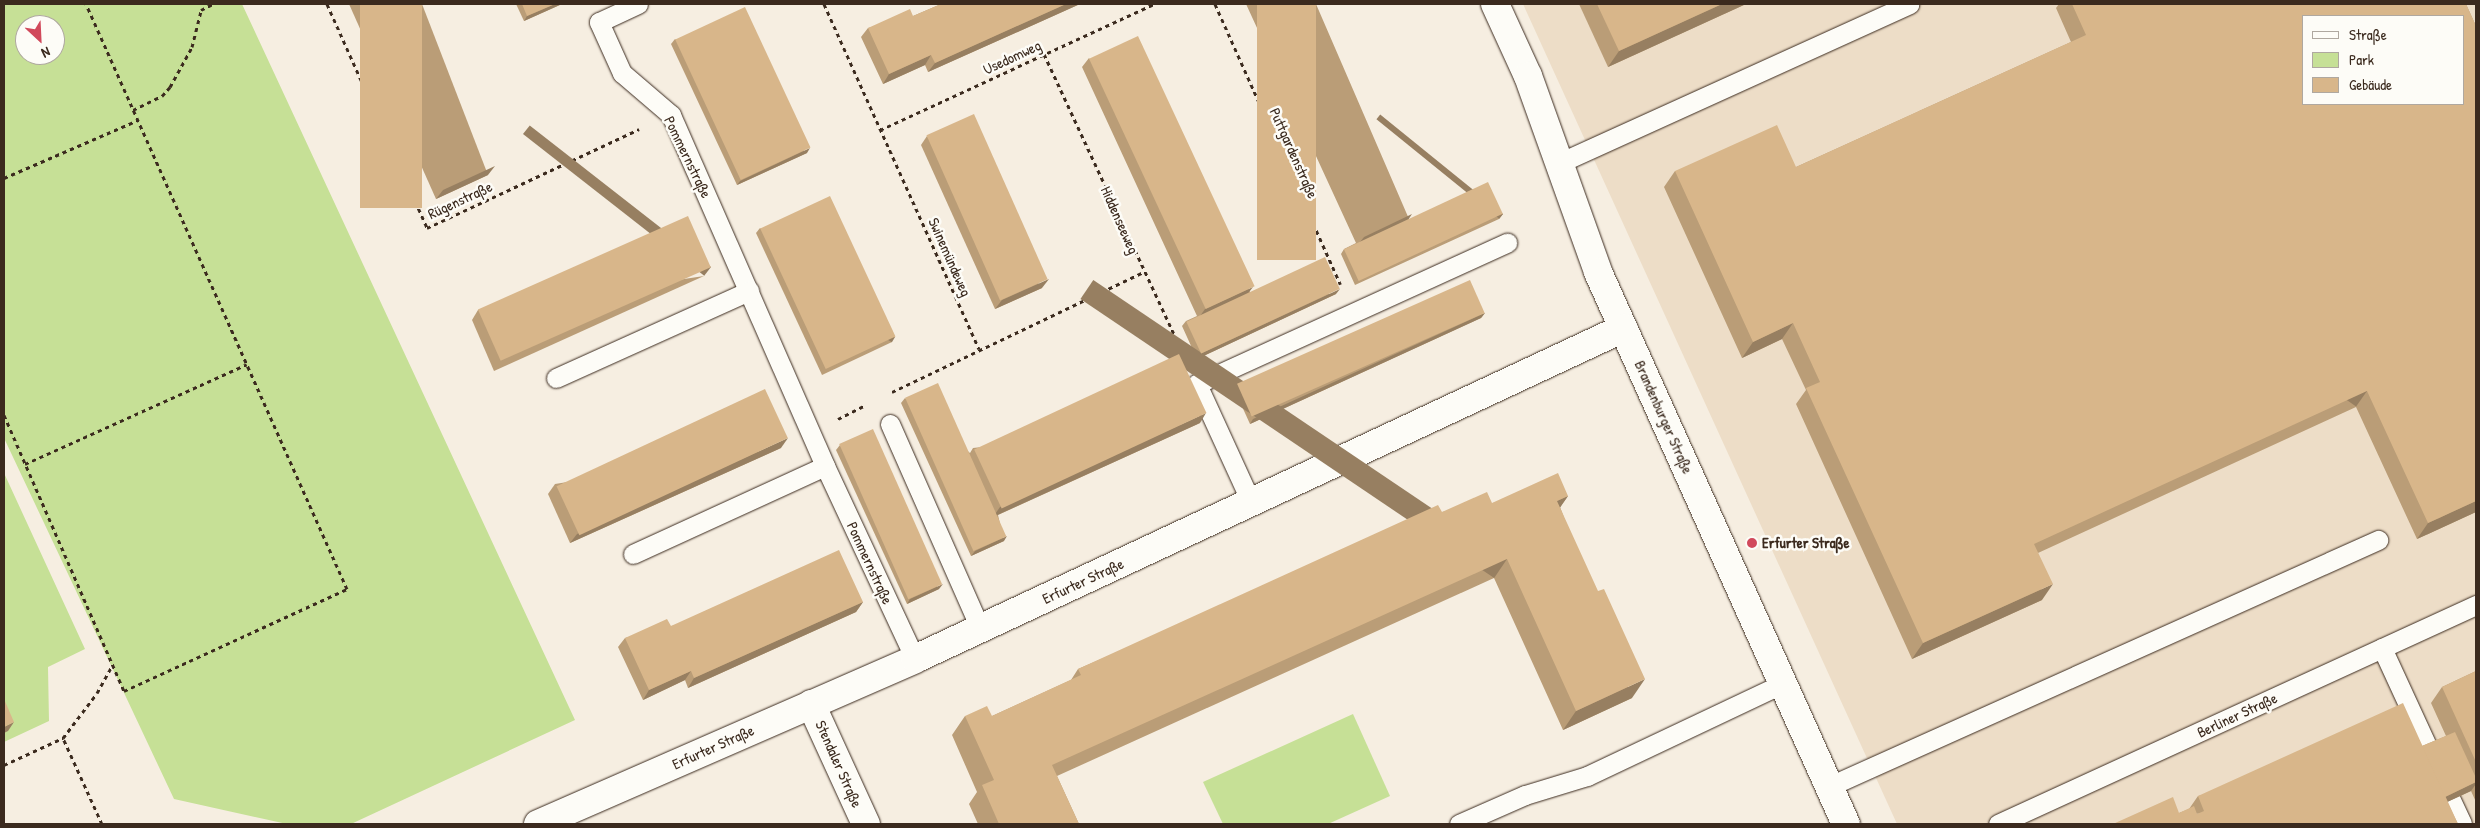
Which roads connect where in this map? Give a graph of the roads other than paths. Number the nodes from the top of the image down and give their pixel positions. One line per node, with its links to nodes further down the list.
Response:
1 (638, 4): 6 (lane, Pommernstraße)
2 (1495, 4): 4 (street, Brandenburger Straße)
3 (1909, 4): 4 (lane)
4 (1557, 164): 7 (street, Brandenburger Straße)
5 (1507, 243): 11 (lane)
6 (749, 291): 8 (lane); 10 (lane, Pommernstraße)
7 (1624, 328): 11 (street, Erfurter Straße); 18 (street, Brandenburger Straße)
8 (556, 378)
9 (890, 424): 15 (lane)
10 (825, 466): 13 (lane); 17 (lane, Pommernstraße)
11 (1251, 502): 15 (street, Erfurter Straße)
12 (2378, 540): 21 (lane)
13 (633, 554)
14 (2476, 605): 16 (lane, Berliner Straße)
15 (980, 628): 17 (street, Erfurter Straße)
16 (2382, 648): 20 (lane); 27 (lane, Berliner Straße)
17 (915, 659): 19 (street, Erfurter Straße)
18 (1784, 683): 21 (street, Brandenburger Straße); 25 (lane)
19 (811, 704): 23 (street, Erfurter Straße); 24 (street, Stendaler Straße)
20 (2429, 750)
21 (1830, 786): 26 (street, Brandenburger Straße)
22 (2451, 800): 28 (lane)
23 (538, 824)
24 (866, 824)
25 (1459, 824)
26 (1846, 824)
27 (1998, 824)
28 (2462, 824)

